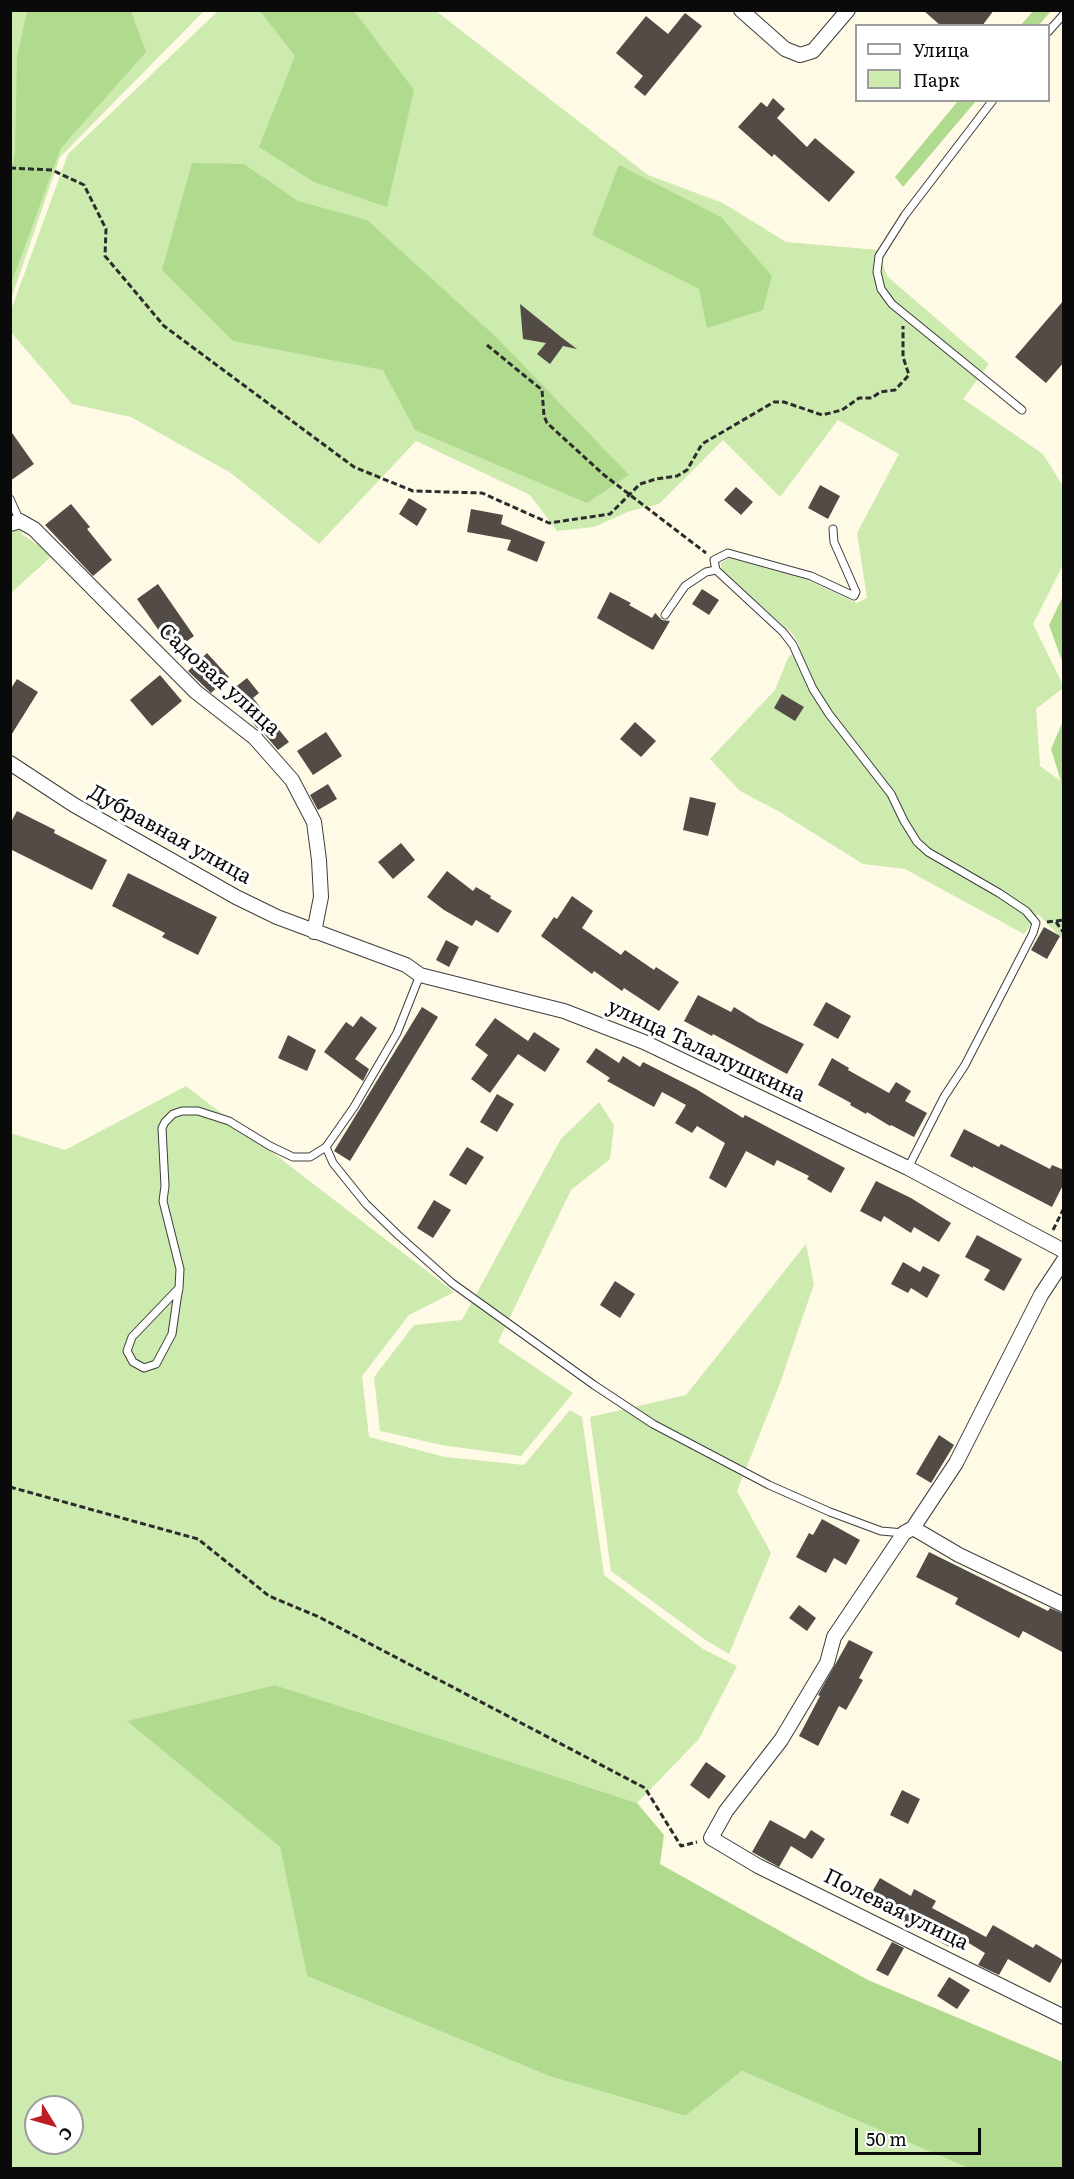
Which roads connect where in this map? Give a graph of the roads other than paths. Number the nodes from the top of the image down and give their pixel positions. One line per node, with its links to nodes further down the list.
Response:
1 (741, 10): 2 (street)
2 (848, 10)
3 (1064, 14): 4 (lane)
4 (1050, 30)
5 (991, 102): 6 (lane)
6 (1022, 410)
7 (10, 499): 8 (lane, Садовая улица)
8 (15, 522): 13 (street, Садовая улица)
9 (833, 529): 10 (lane)
10 (716, 570): 11 (lane); 16 (lane)
11 (665, 615)
12 (10, 763): 13 (street, Дубравная улица)
13 (314, 932): 14 (street, улица Талалушкина)
14 (420, 975): 15 (lane); 16 (street, улица Талалушкина)
15 (326, 1147): 19 (lane); 20 (lane)
16 (908, 1168): 17 (street, улица Талалушкина)
17 (1064, 1251)
18 (1064, 1260): 20 (street)
19 (179, 1288): 19 (lane)
20 (909, 1530): 21 (street); 22 (street, Полевая улица)
21 (1064, 1605)
22 (1064, 2017)

